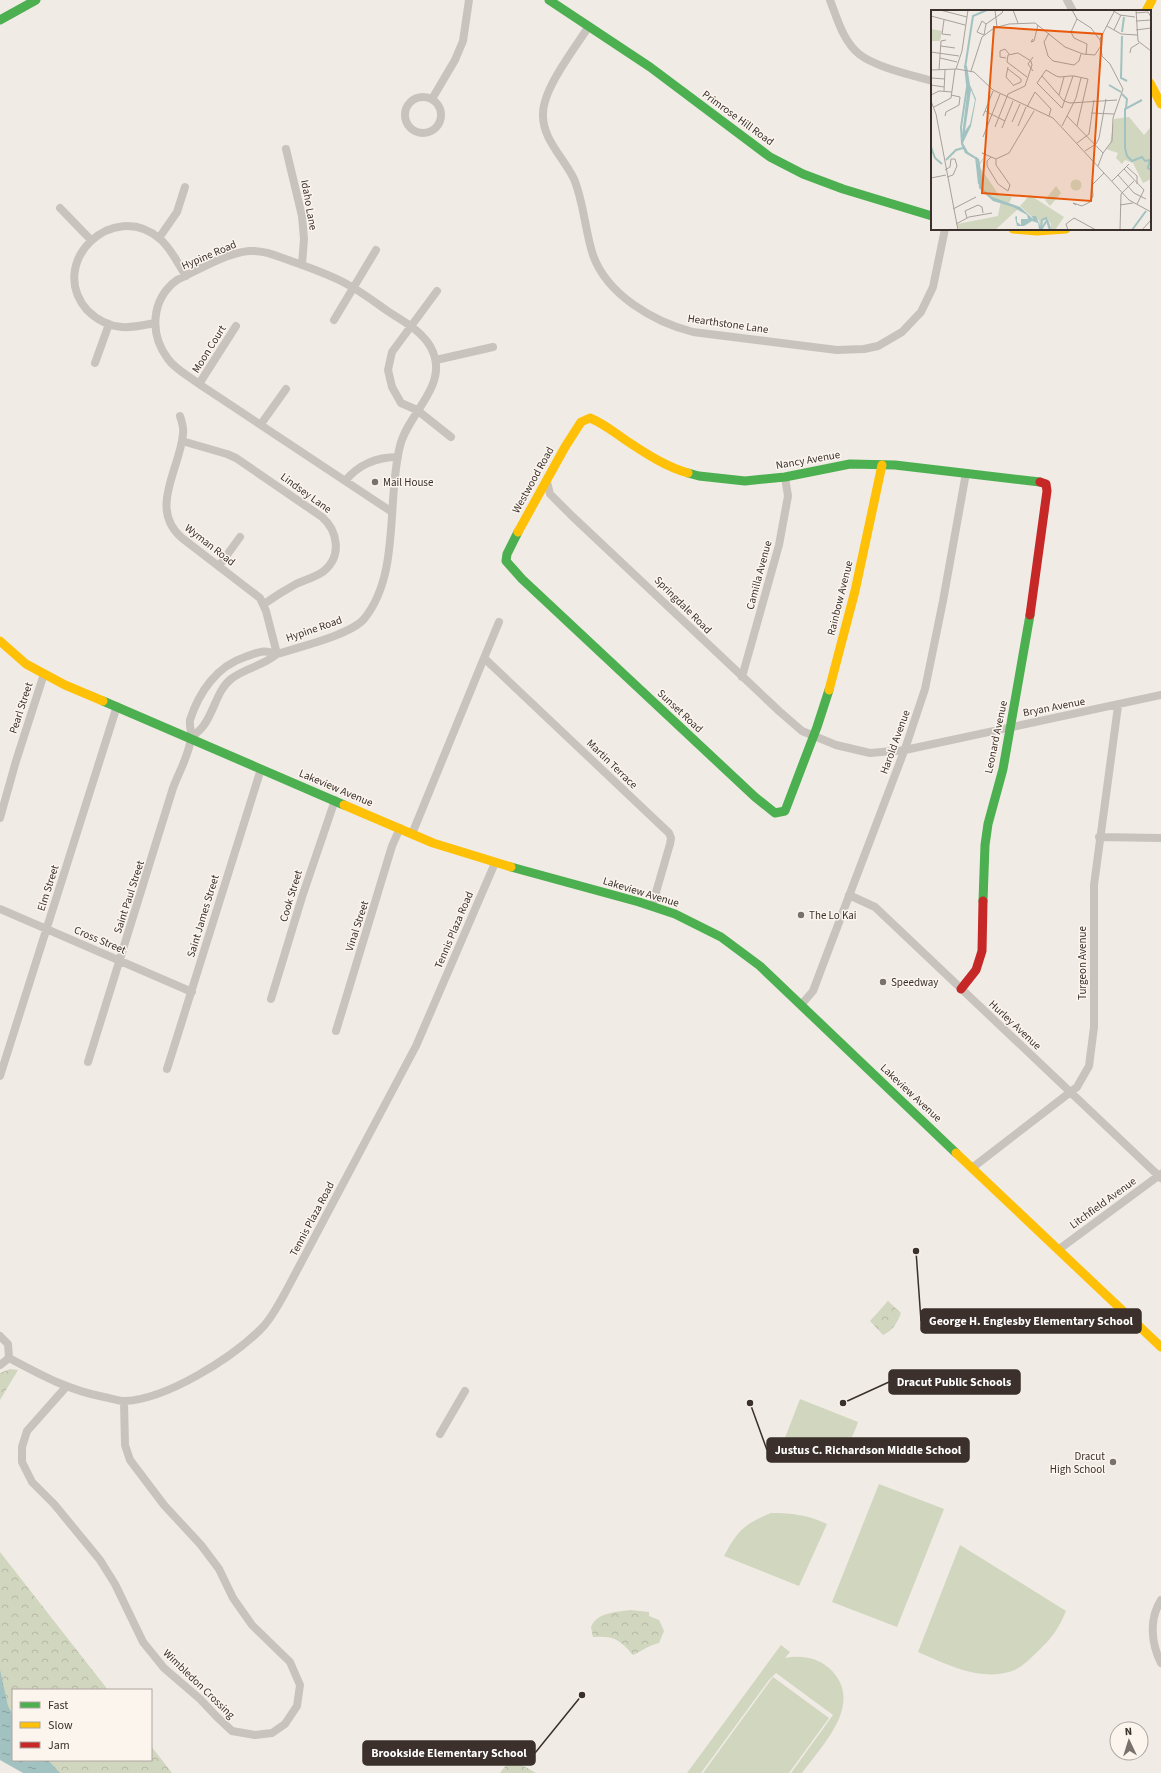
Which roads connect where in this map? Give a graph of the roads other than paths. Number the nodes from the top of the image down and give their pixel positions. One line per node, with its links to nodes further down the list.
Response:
1 (36, 0): 9 (street)
2 (469, 0): 13 (street)
3 (549, 0): 10 (street, Primrose Hill Road)
4 (830, 0): 11 (street)
5 (1068, 0): 7 (street)
6 (1152, 0): 8 (street)
7 (1073, 10)
8 (1147, 10)
9 (0, 20)
10 (589, 26): 18 (street, Primrose Hill Road); 19 (street, Hearthstone Lane)
11 (931, 81)
12 (1151, 86): 14 (street)
13 (432, 100): 13 (street)
14 (1158, 104)
15 (286, 149): 25 (street, Idaho Lane)
16 (185, 187): 22 (street)
17 (60, 208): 23 (street)
18 (931, 216)
19 (945, 230)
20 (1025, 230): 21 (street)
21 (1052, 230)
22 (159, 238): 23 (street); 26 (street)
23 (91, 240): 31 (street)
24 (376, 250): 27 (street)
25 (302, 265): 26 (street, Hypine Road); 27 (street, Hypine Road)
26 (186, 276): 30 (street, Hypine Road)
27 (353, 288): 29 (street); 33 (street, Hypine Road)
28 (436, 291): 33 (street)
29 (334, 320)
30 (155, 323): 31 (street); 37 (street, Hypine Road)
31 (109, 324): 36 (street)
32 (236, 326): 37 (street, Moon Court)
33 (411, 327): 35 (street, Hypine Road); 39 (street)
34 (493, 347): 35 (street)
35 (436, 360): 39 (street, Hypine Road)
36 (95, 363)
37 (200, 384): 42 (street, Hypine Road)
38 (286, 389): 42 (street)
39 (417, 410): 43 (street); 45 (street, Hypine Road)
40 (180, 416): 44 (street, Wyman Road)
41 (589, 418): 48 (street, Nancy Avenue); 50 (street, Westwood Road)
42 (260, 424): 49 (street, Hypine Road)
43 (451, 438)
44 (182, 441): 55 (street, Wyman Road); 56 (street, Lindsey Lane)
45 (398, 457): 49 (street); 52 (street, Hypine Road)
46 (882, 465): 47 (street, Nancy Avenue); 48 (street, Nancy Avenue); 67 (street, Rainbow Avenue)
47 (966, 473): 51 (street, Nancy Avenue); 69 (street, Harold Avenue)
48 (785, 477): 62 (street, Camilla Avenue)
49 (345, 481): 52 (street, Hypine Road)
50 (547, 482): 54 (street, Westwood Road); 62 (street, Springdale Road)
51 (1046, 484): 66 (street, Leonard Avenue)
52 (392, 512): 59 (street, Hypine Road)
53 (240, 537): 55 (street)
54 (506, 560): 67 (street, Sunset Road)
55 (219, 566): 56 (street, Wyman Road)
56 (264, 604): 59 (street, Wyman Road)
57 (499, 622): 60 (street)
58 (0, 641): 61 (street, Lakeview Avenue)
59 (277, 654): 68 (street, Hypine Road); 68 (street, Hypine Road)
60 (484, 658): 74 (street); 79 (street, Martin Terrace)
61 (44, 674): 64 (street, Lakeview Avenue); 72 (street, Pearl Street)
62 (742, 677): 67 (street, Springdale Road)
63 (1161, 695): 65 (street, Bryan Avenue)
64 (117, 706): 68 (street, Lakeview Avenue); 81 (street, Elm Street)
65 (1118, 706): 66 (street, Bryan Avenue); 75 (street, Turgeon Avenue)
66 (1011, 727): 69 (street, Bryan Avenue); 83 (street, Leonard Avenue)
67 (813, 735): 69 (street, Bryan Avenue)
68 (191, 738): 70 (street, Lakeview Avenue); 82 (street, Saint Paul Street)
69 (905, 750): 78 (street, Harold Avenue)
70 (261, 769): 71 (street, Lakeview Avenue); 84 (street, Saint James Street)
71 (335, 800): 73 (street, Lakeview Avenue); 85 (street, Cook Street)
72 (0, 818)
73 (400, 828): 74 (street, Lakeview Avenue); 87 (street, Vinal Street)
74 (412, 834): 77 (street, Lakeview Avenue)
75 (1100, 837): 76 (street); 91 (street, Turgeon Avenue)
76 (1161, 838)
77 (495, 863): 79 (street, Lakeview Avenue); 101 (street, Tennis Plaza Road)
78 (849, 895): 83 (street, Hurley Avenue); 86 (street, Harold Avenue)
79 (652, 906): 86 (street, Lakeview Avenue)
80 (0, 909): 81 (street, Cross Street)
81 (47, 930): 82 (street, Cross Street); 90 (street, Elm Street)
82 (120, 961): 84 (street, Cross Street); 88 (street, Saint Paul Street)
83 (961, 989): 91 (street, Hurley Avenue)
84 (192, 992): 89 (street, Saint James Street)
85 (271, 999)
86 (801, 1005): 92 (street, Lakeview Avenue)
87 (336, 1031)
88 (88, 1062)
89 (167, 1069)
90 (0, 1076)
91 (1070, 1092): 92 (street, Turgeon Avenue); 93 (street, Hurley Avenue)
92 (972, 1168): 94 (street, Lakeview Avenue)
93 (1160, 1176): 94 (street, Litchfield Avenue)
94 (1058, 1250): 96 (street, Lakeview Avenue)
95 (0, 1336): 97 (street)
96 (1161, 1347)
97 (9, 1358): 98 (street); 99 (street, Tennis Plaza Road)
98 (0, 1365)
99 (66, 1387): 101 (street, Tennis Plaza Road); 101 (street, Wimbledon Crossing)
100 (465, 1391): 102 (street)
101 (124, 1401)
102 (440, 1434)
103 (1161, 1600): 104 (street)
104 (1161, 1663)

